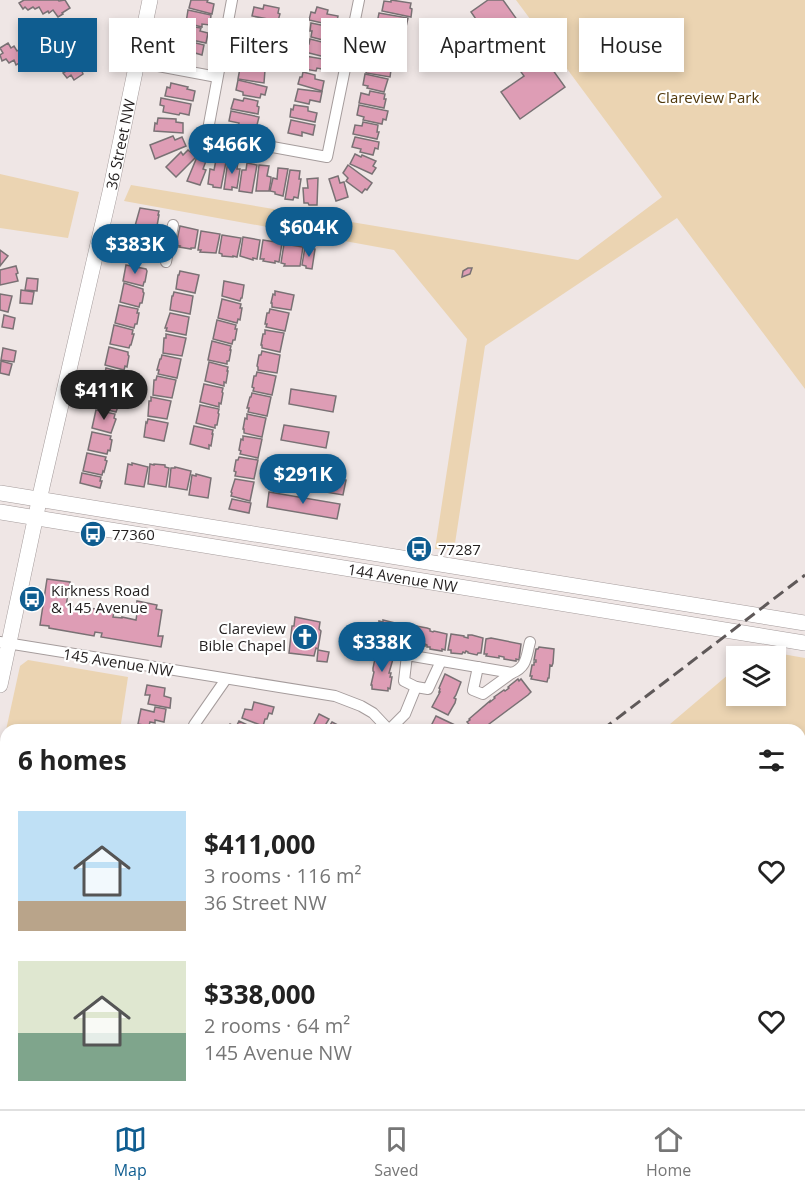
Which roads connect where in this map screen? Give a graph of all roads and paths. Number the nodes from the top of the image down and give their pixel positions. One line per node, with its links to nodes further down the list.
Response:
1 (150, 0): 4 (main road, 36 Street NW)
2 (232, 0): 7 (street)
3 (360, 0): 7 (street)
4 (146, 18)
5 (135, 72): 11 (main road, 36 Street NW)
6 (190, 72): 7 (street)
7 (217, 77)
8 (173, 225): 9 (street)
9 (166, 262)
10 (0, 493): 11 (main road, 144 Avenue NW)
11 (39, 500): 13 (main road, 36 Street NW); 14 (main road, 144 Avenue NW)
12 (0, 512): 13 (main road, 144 Avenue NW)
13 (36, 518): 16 (main road, 36 Street NW); 17 (main road, 144 Avenue NW)
14 (805, 623)
15 (530, 642): 22 (street)
16 (5, 643): 23 (street, 145 Avenue NW); 24 (main road, 36 Street NW)
17 (805, 643)
18 (378, 649): 19 (street)
19 (407, 655): 20 (street); 25 (street)
20 (441, 661): 21 (street); 25 (street)
21 (478, 667): 22 (street); 22 (street)
22 (512, 674)
23 (226, 680): 26 (street); 27 (street, 145 Avenue NW)
24 (0, 685)
25 (416, 687): 28 (street)
26 (195, 724)
27 (383, 724)
28 (395, 724)

